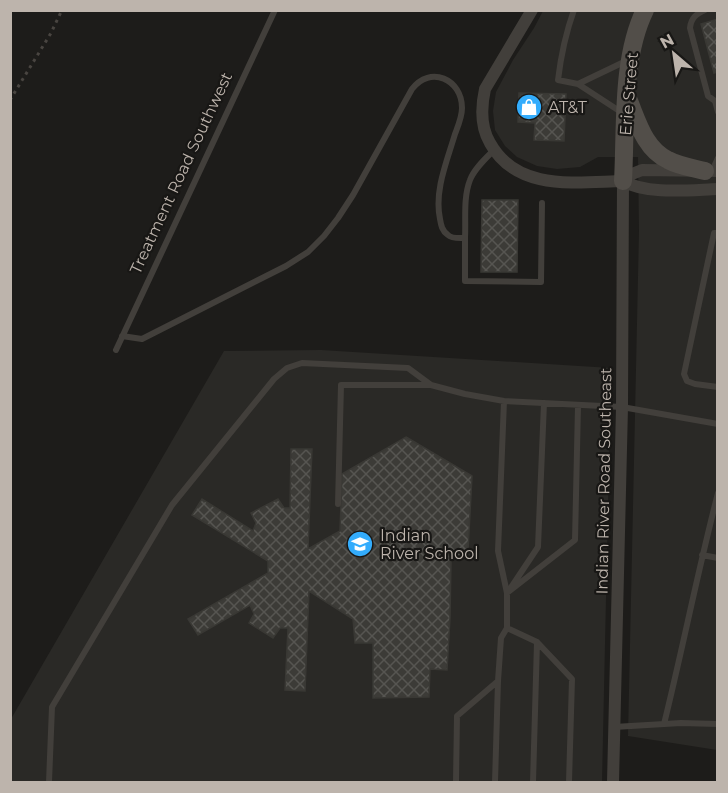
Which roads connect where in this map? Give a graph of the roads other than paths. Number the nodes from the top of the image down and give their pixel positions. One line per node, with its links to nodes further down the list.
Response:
1 (275, 10): 18 (lane, Treatment Road Southwest)
2 (532, 10): 11 (street)
3 (574, 10): 7 (lane)
4 (645, 10): 6 (street, Erie Street)
5 (705, 10): 8 (lane)
6 (630, 59): 7 (lane); 9 (street, Erie Street)
7 (578, 84): 9 (lane)
8 (716, 100): 10 (lane)
9 (626, 106): 12 (street); 13 (street, Erie Street)
10 (717, 112)
11 (494, 150): 13 (street); 17 (lane)
12 (713, 168): 13 (street)
13 (623, 181): 14 (street); 25 (street, Indian River Road Southeast)
14 (717, 189)
15 (542, 203): 17 (lane)
16 (717, 233): 21 (lane)
17 (465, 238): 18 (lane)
18 (122, 336): 19 (lane, Treatment Road Southwest)
19 (116, 350)
20 (431, 385): 22 (lane); 28 (lane); 38 (lane)
21 (717, 387)
22 (504, 401): 23 (lane); 31 (lane)
23 (544, 403): 24 (lane); 31 (lane)
24 (578, 406): 25 (lane); 31 (lane)
25 (622, 407): 26 (lane); 37 (street, Indian River Road Southeast)
26 (717, 424)
27 (717, 493): 29 (lane)
28 (338, 504)
29 (702, 555): 30 (lane); 35 (lane)
30 (717, 558)
31 (507, 594): 32 (lane)
32 (507, 628): 33 (lane); 34 (lane)
33 (537, 642): 41 (lane); 42 (lane)
34 (498, 681): 39 (lane); 40 (lane)
35 (664, 724): 36 (lane); 37 (lane)
36 (717, 724)
37 (614, 727): 43 (street, Indian River Road Southeast)
38 (49, 783)
39 (456, 783)
40 (495, 783)
41 (532, 783)
42 (569, 783)
43 (613, 783)

